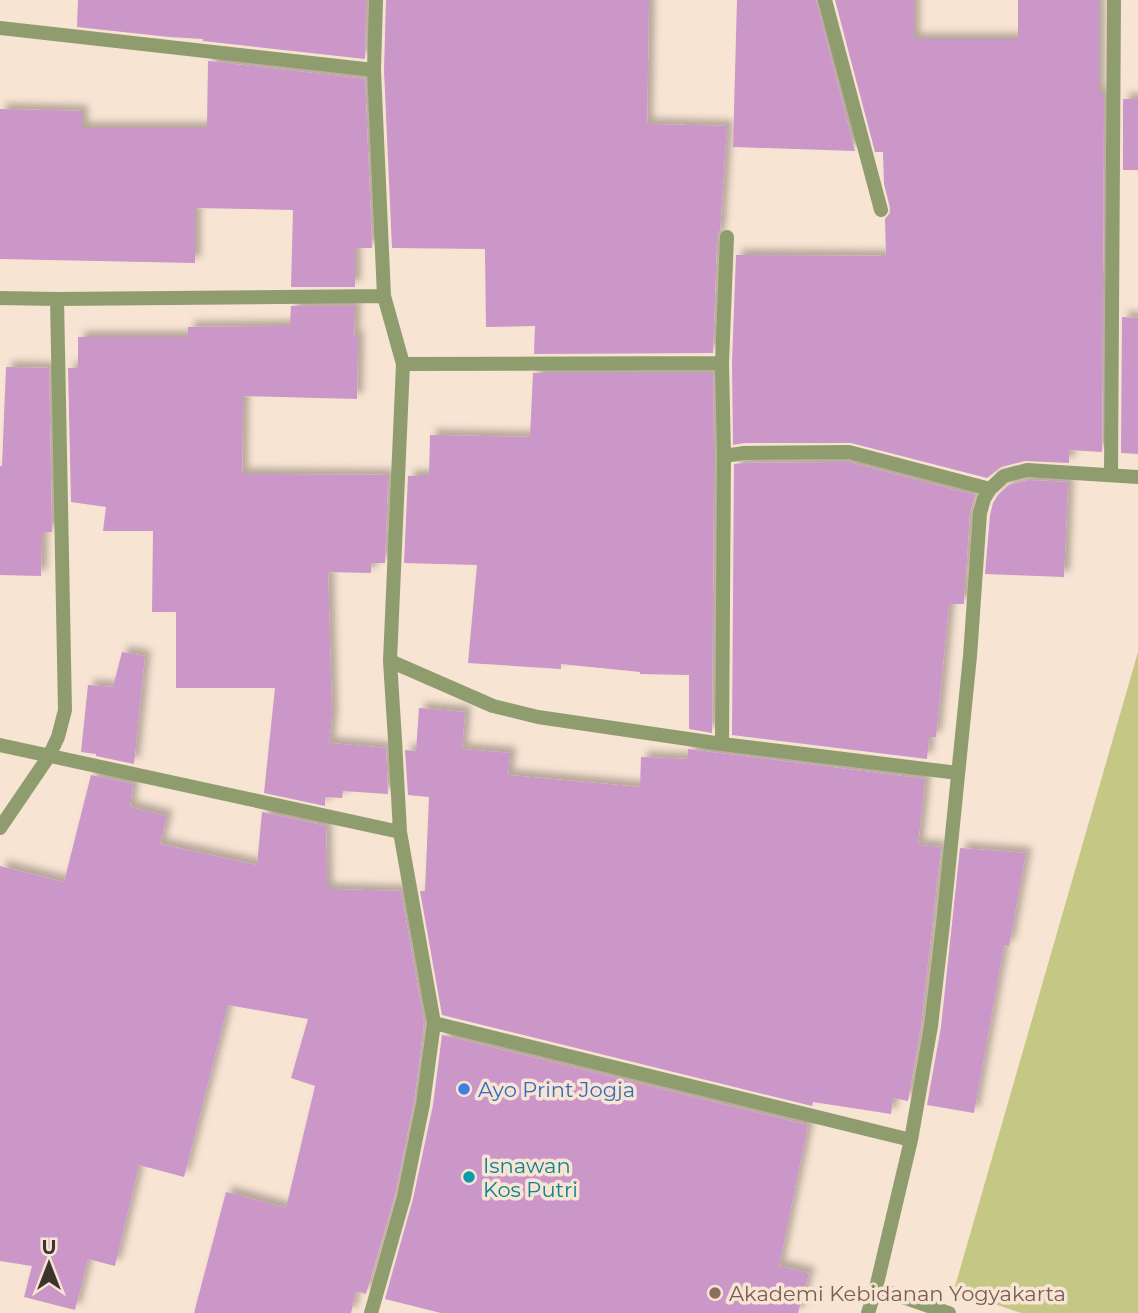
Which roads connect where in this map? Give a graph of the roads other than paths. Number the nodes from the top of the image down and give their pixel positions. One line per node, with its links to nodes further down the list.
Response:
1 (376, 0): 5 (street)
2 (825, 0): 6 (street)
3 (1114, 0): 14 (street)
4 (0, 28): 5 (street)
5 (374, 70): 8 (street)
6 (881, 210)
7 (727, 236): 11 (street)
8 (384, 296): 10 (street); 12 (street)
9 (0, 298): 10 (street)
10 (57, 299): 20 (street)
11 (722, 363): 12 (street); 13 (street)
12 (403, 364): 17 (street)
13 (724, 456): 16 (street); 18 (street)
14 (1111, 474): 15 (street); 16 (street)
15 (1138, 477)
16 (990, 489): 21 (street)
17 (390, 661): 18 (street); 23 (street)
18 (722, 744): 21 (street)
19 (0, 745): 20 (street)
20 (49, 756): 22 (street); 23 (street)
21 (958, 773): 25 (street)
22 (0, 828)
23 (400, 832): 24 (street)
24 (434, 1023): 25 (street); 27 (street)
25 (911, 1140): 26 (street)
26 (876, 1288): 28 (street); 29 (street)
27 (370, 1313)
28 (868, 1313)
29 (949, 1313)

